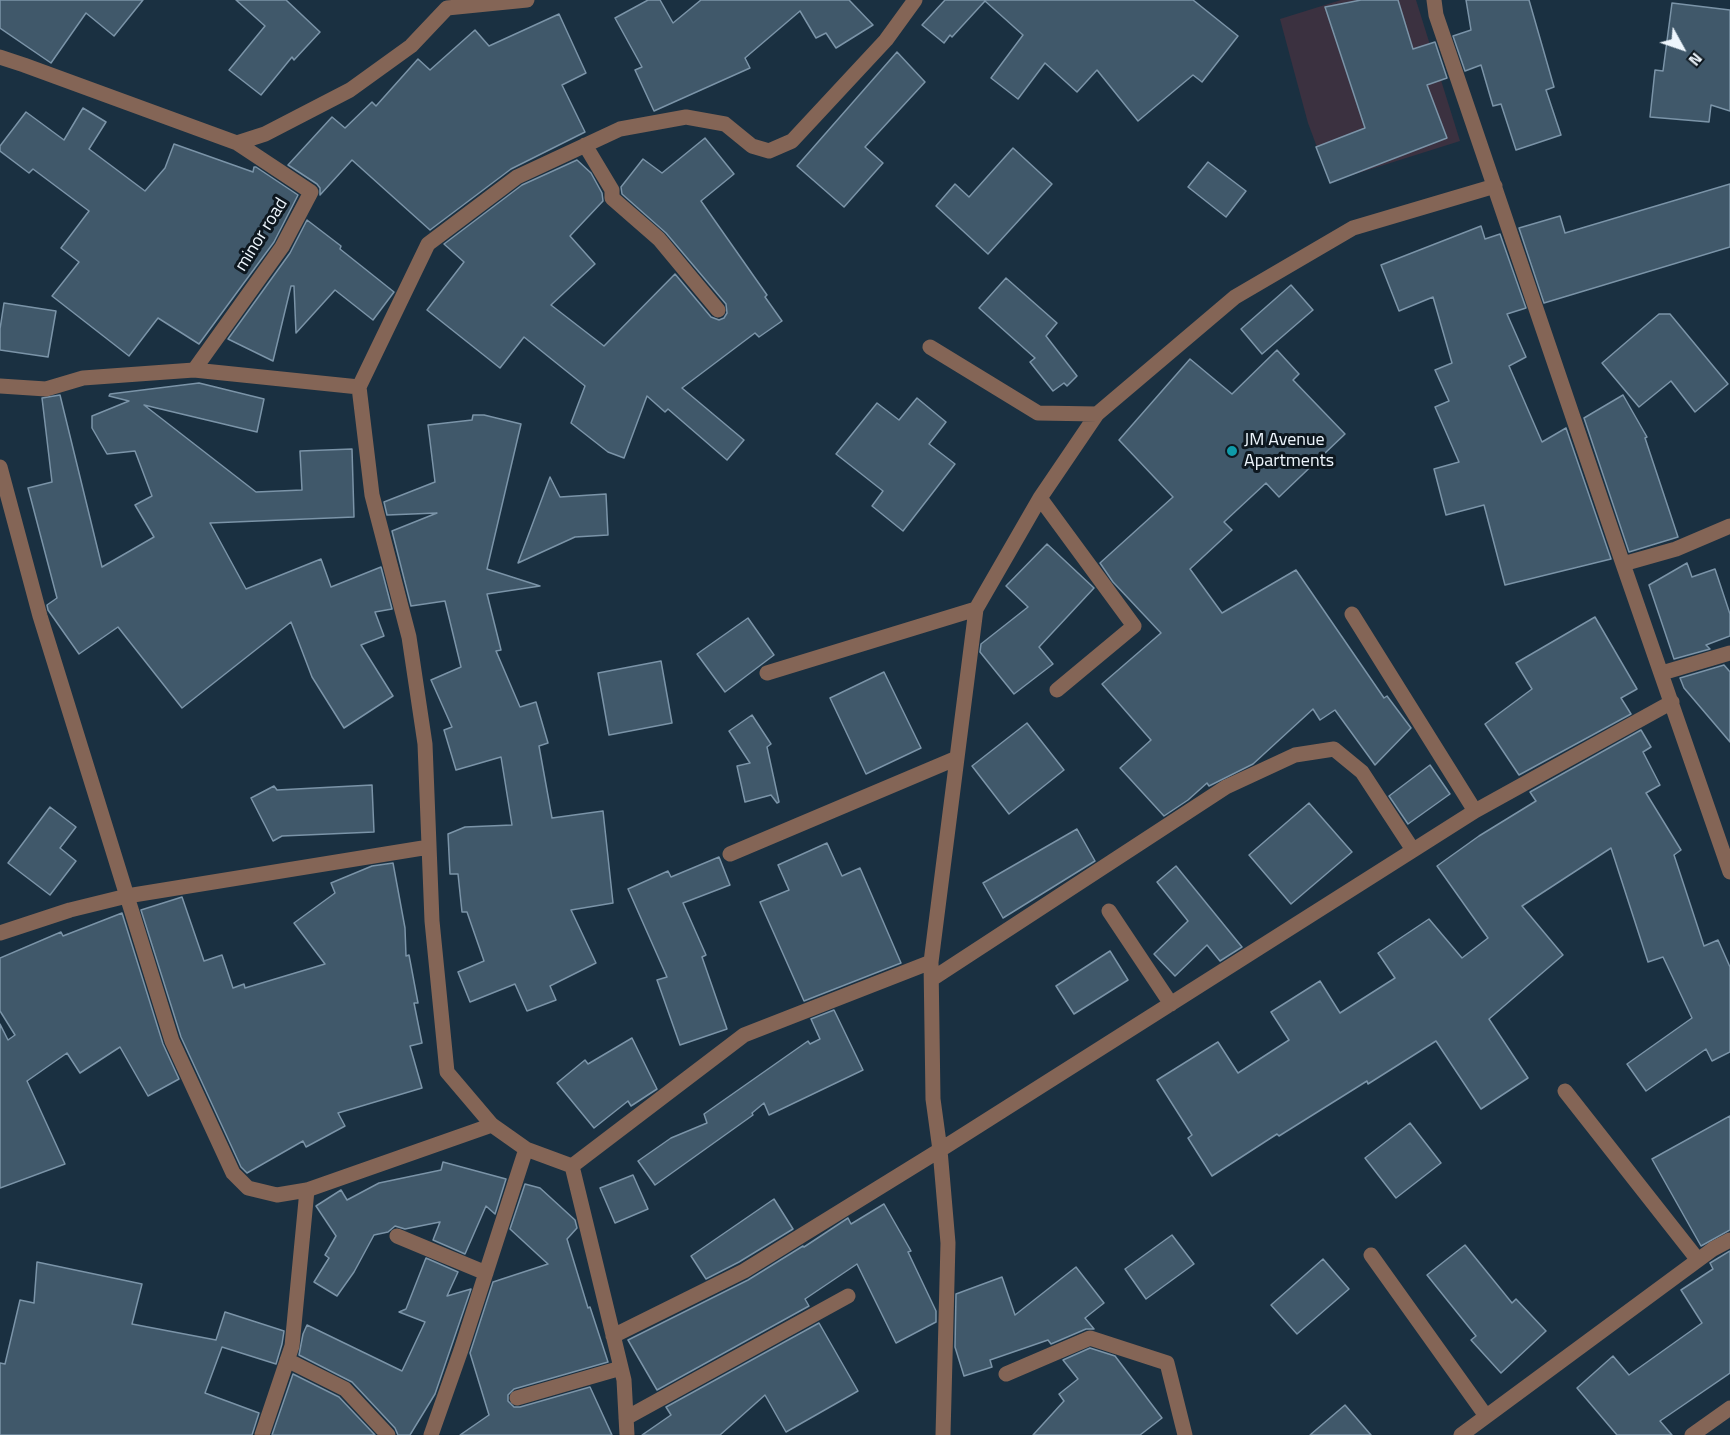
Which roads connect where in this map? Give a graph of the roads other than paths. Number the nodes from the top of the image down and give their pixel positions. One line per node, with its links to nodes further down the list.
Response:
1 (527, 0): 4 (street)
2 (915, 0): 7 (street)
3 (1434, 0): 8 (street)
4 (443, 4): 6 (street)
5 (0, 57): 6 (street)
6 (237, 143): 11 (street, minor road)
7 (585, 145): 9 (street); 13 (street)
8 (1495, 186): 14 (street); 18 (street)
9 (718, 310)
10 (930, 347): 14 (street)
11 (194, 370): 12 (street); 13 (street)
12 (0, 386)
13 (359, 387): 28 (street)
14 (1098, 414): 16 (street)
15 (0, 467): 32 (street)
16 (1040, 498): 19 (street); 24 (street)
17 (1730, 526): 18 (street)
18 (1623, 564): 23 (street)
19 (976, 609): 22 (street); 26 (street)
20 (1352, 614): 27 (street)
21 (1730, 653): 23 (street)
22 (767, 673)
23 (1662, 674): 25 (street)
24 (1057, 690)
25 (1672, 702): 27 (street); 31 (street)
26 (957, 758): 30 (street); 35 (street)
27 (1475, 811): 29 (street)
28 (429, 847): 32 (street); 39 (street)
29 (1413, 850): 36 (street); 37 (street)
30 (730, 854)
31 (1730, 872)
32 (127, 896): 34 (street); 43 (street)
33 (1109, 911): 37 (street)
34 (0, 933)
35 (932, 962): 36 (street); 42 (street)
36 (932, 979): 41 (street)
37 (1171, 1004): 41 (street)
38 (1565, 1091): 47 (street)
39 (492, 1125): 40 (street); 43 (street)
40 (526, 1149): 42 (street); 48 (street)
41 (940, 1150): 50 (street); 62 (street)
42 (572, 1166): 50 (street)
43 (307, 1190): 51 (street)
44 (397, 1236): 48 (street)
45 (1730, 1240): 47 (street)
46 (1371, 1255): 56 (street)
47 (1698, 1260): 56 (street)
48 (486, 1273): 60 (street)
49 (848, 1296): 57 (street)
50 (613, 1335): 52 (street)
51 (287, 1360): 58 (street); 59 (street)
52 (621, 1368): 54 (street); 57 (street)
53 (1006, 1374): 63 (street)
54 (517, 1398)
55 (1730, 1408): 65 (street)
56 (1486, 1416): 64 (street)
57 (626, 1418): 61 (street)
58 (262, 1435)
59 (388, 1435)
60 (431, 1435)
61 (627, 1435)
62 (943, 1435)
63 (1185, 1435)
64 (1461, 1435)
65 (1692, 1435)

